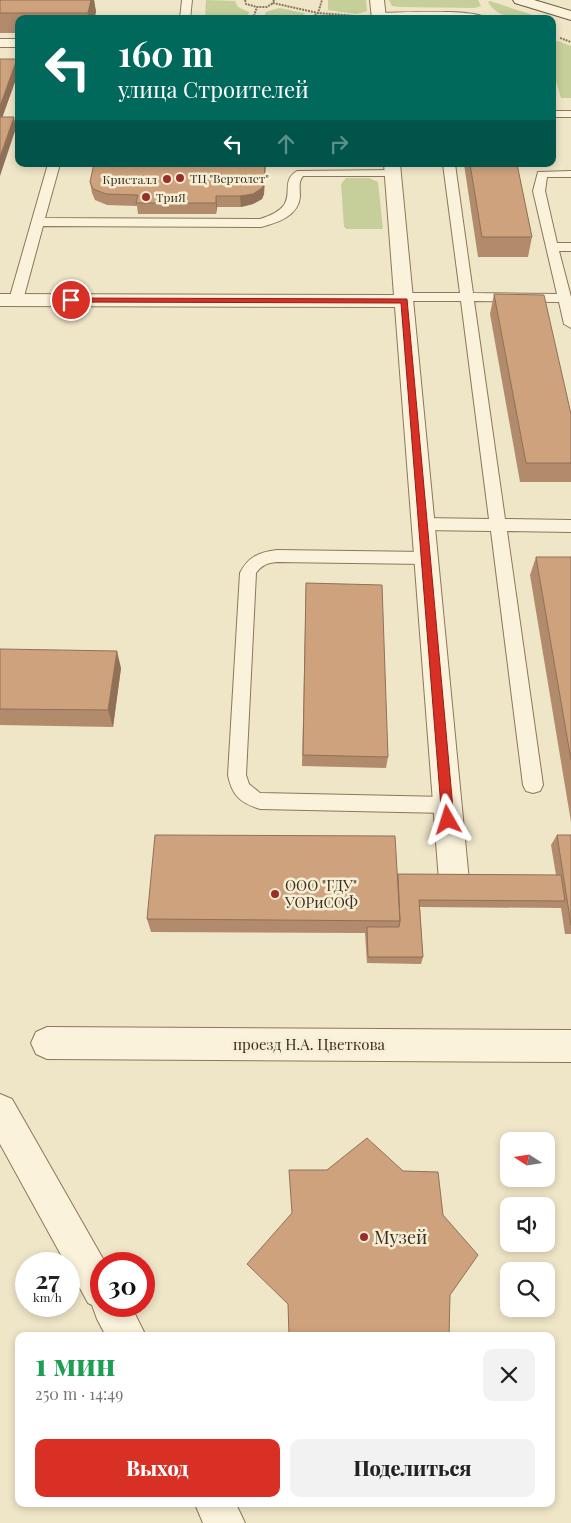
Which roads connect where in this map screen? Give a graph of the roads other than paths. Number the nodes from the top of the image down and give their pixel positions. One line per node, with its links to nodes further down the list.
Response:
1 (187, 0): 4 (lane)
2 (520, 0): 6 (street)
3 (378, 11): 5 (lane)
4 (185, 15)
5 (447, 15)
6 (571, 16)
7 (0, 44): 8 (street)
8 (15, 44)
9 (556, 114): 10 (lane)
10 (571, 114)
11 (53, 167): 17 (lane)
12 (449, 167): 20 (lane)
13 (333, 168): 14 (lane); 17 (lane)
14 (393, 168): 22 (street)
15 (540, 169): 16 (lane); 18 (lane)
16 (571, 174)
17 (38, 222): 23 (lane)
18 (552, 247): 19 (lane); 21 (lane)
19 (571, 247)
20 (467, 298): 21 (lane); 22 (lane); 26 (lane)
21 (565, 298): 24 (lane)
22 (404, 299): 23 (street); 25 (street)
23 (8, 300)
24 (571, 324)
25 (423, 524): 26 (lane); 28 (street)
26 (498, 524): 27 (lane); 29 (lane)
27 (571, 526)
28 (426, 558): 30 (street); 30 (lane)
29 (533, 785)
30 (446, 805): 31 (street)
31 (454, 881)
32 (47, 1043): 33 (street, проезд Н.А. Цветкова)
33 (571, 1046)
34 (0, 1111): 35 (street)
35 (90, 1271)
36 (116, 1317): 37 (street)
37 (125, 1332)
38 (216, 1507): 39 (street)
39 (224, 1523)

